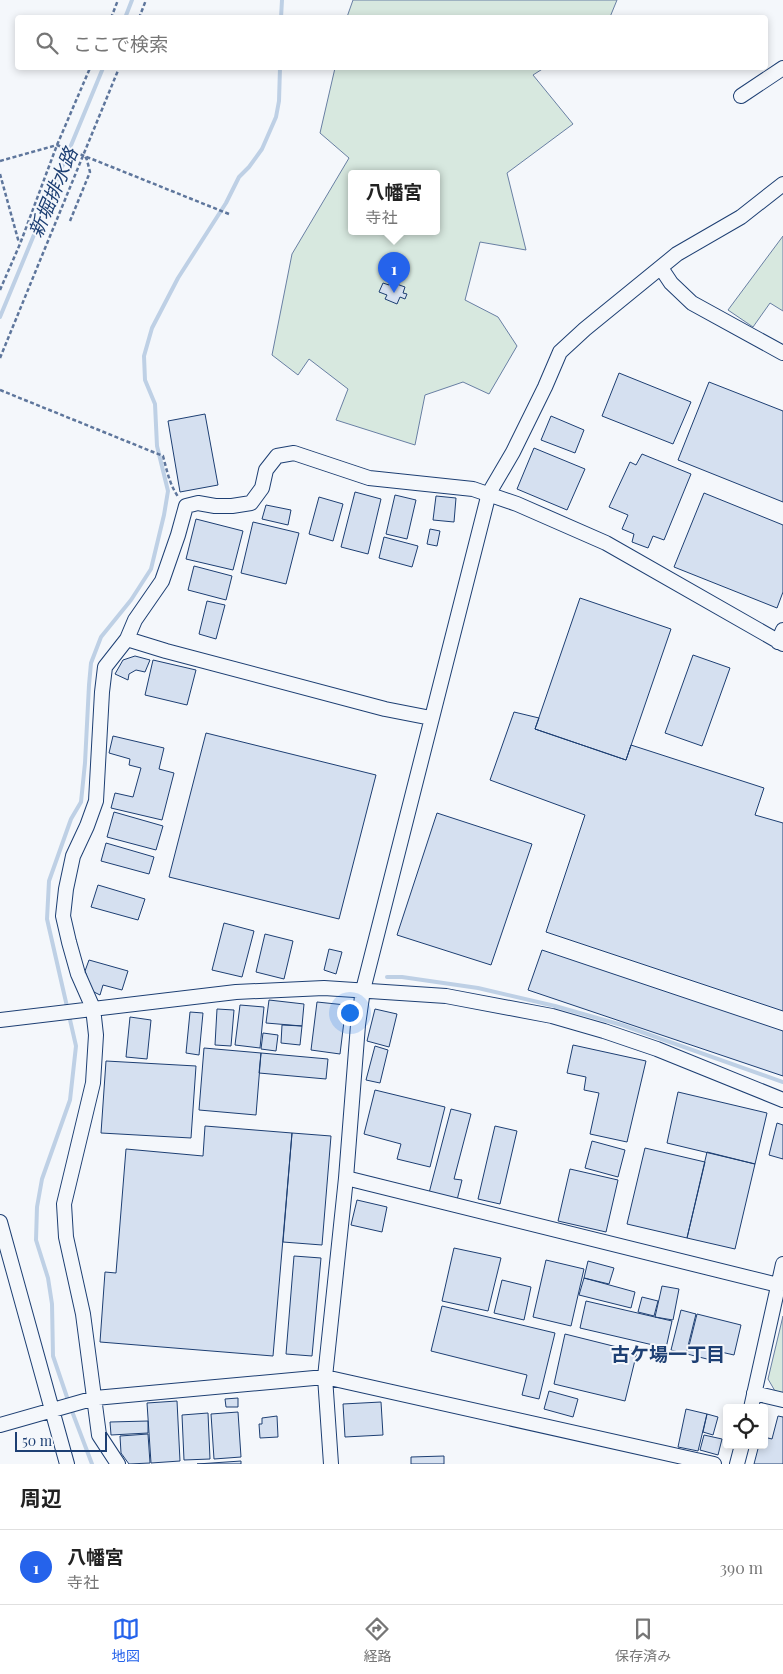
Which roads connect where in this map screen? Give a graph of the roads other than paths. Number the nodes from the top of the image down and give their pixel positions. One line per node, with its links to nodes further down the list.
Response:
1 (783, 68): 2 (street)
2 (741, 96)
3 (783, 184): 4 (street)
4 (661, 268): 5 (street); 6 (street)
5 (783, 353)
6 (488, 494): 7 (street); 8 (street); 9 (street)
7 (127, 639): 9 (street); 11 (street)
8 (781, 639)
9 (431, 718): 10 (street)
10 (363, 990): 11 (street); 13 (street); 14 (street)
11 (93, 1008): 12 (street); 20 (street)
12 (0, 1020)
13 (783, 1100)
14 (346, 1178): 17 (street); 18 (street)
15 (0, 1222): 23 (street)
16 (783, 1264): 17 (street)
17 (778, 1285): 19 (street)
18 (325, 1377): 20 (street); 28 (street); 29 (street)
19 (754, 1394): 21 (street); 22 (street)
20 (95, 1398): 23 (street); 27 (street)
21 (783, 1400)
22 (752, 1404)
23 (53, 1411): 24 (street); 26 (street)
24 (0, 1425)
25 (741, 1449): 30 (street)
26 (67, 1464)
27 (118, 1464)
28 (331, 1464)
29 (714, 1464)
30 (737, 1464)

